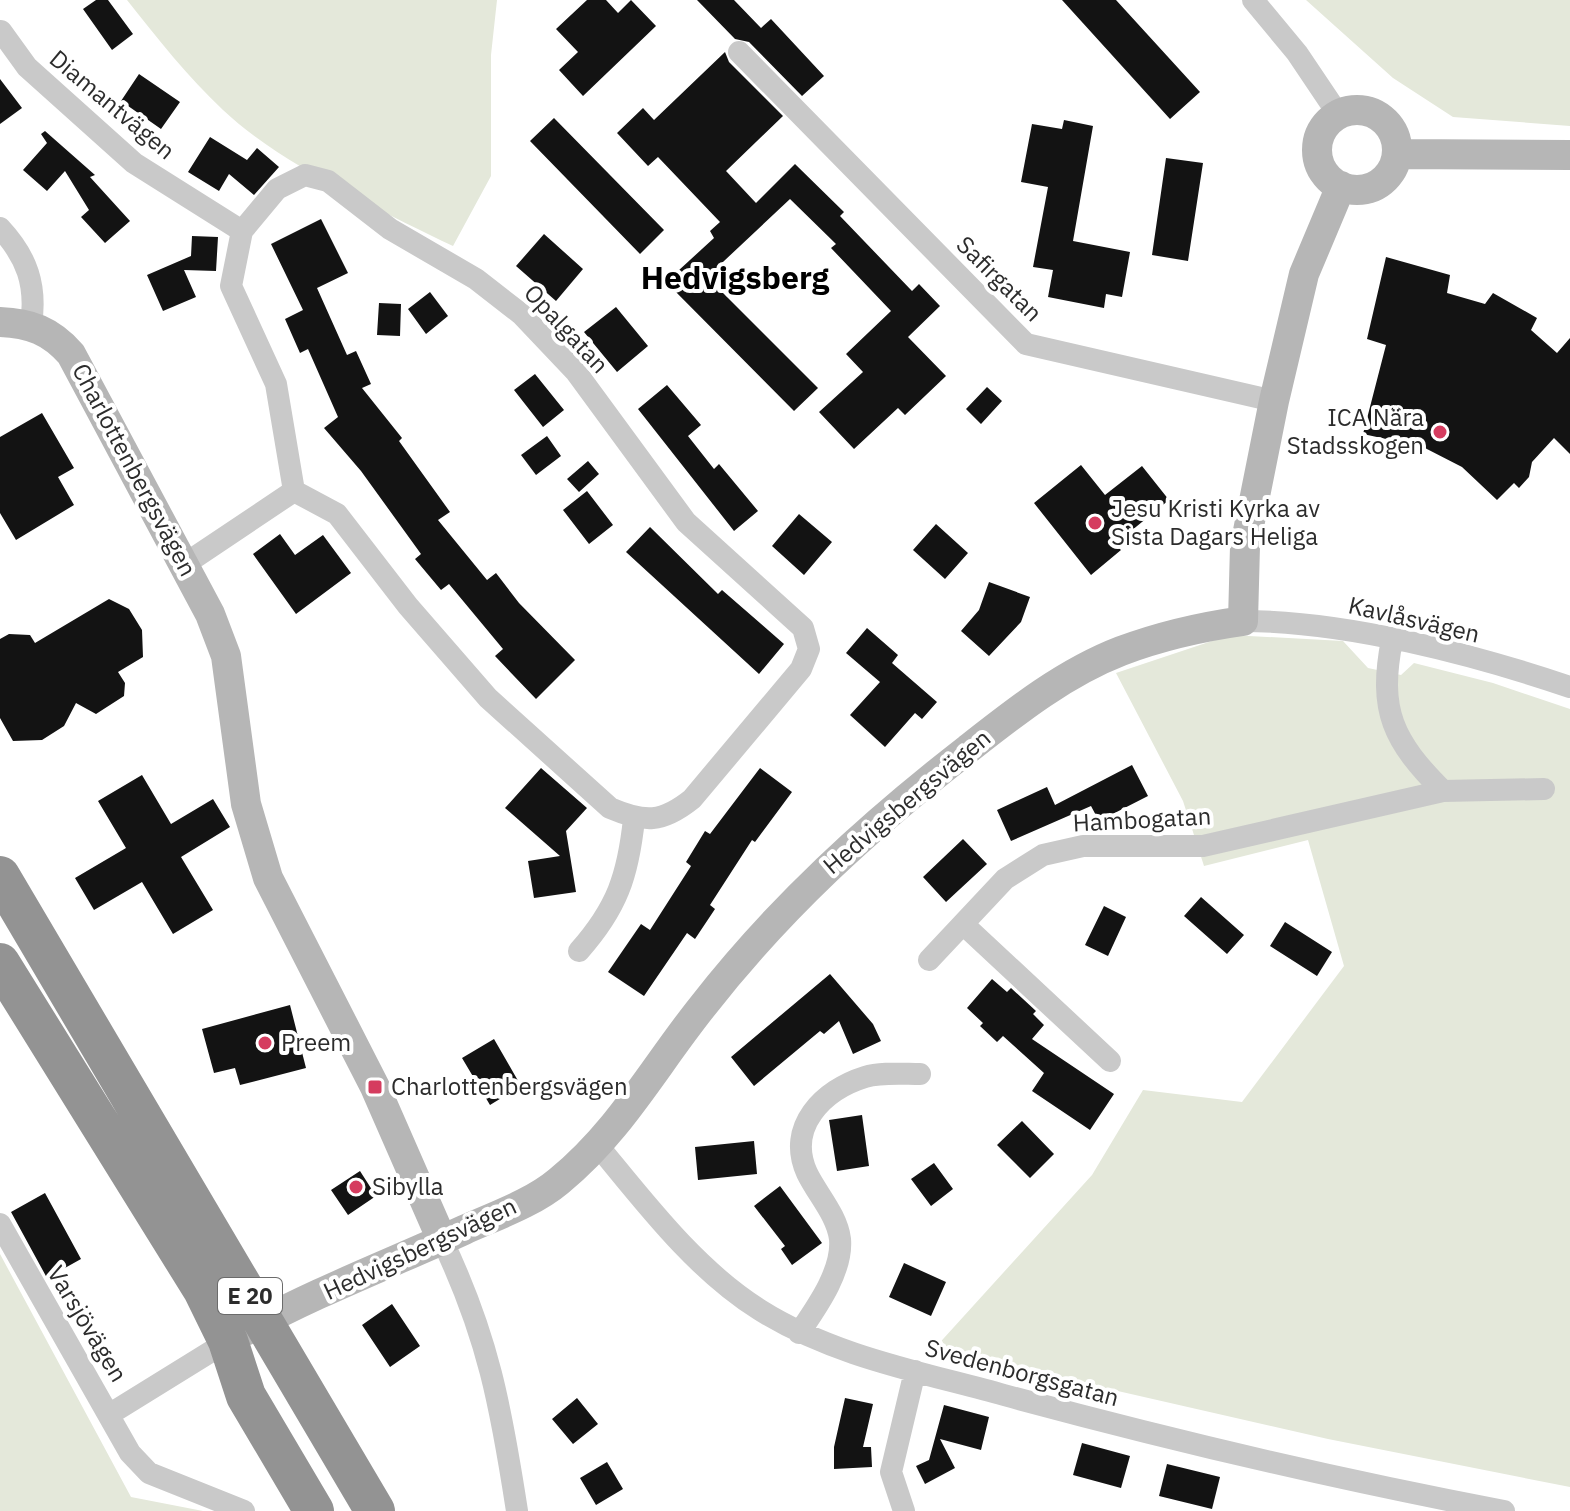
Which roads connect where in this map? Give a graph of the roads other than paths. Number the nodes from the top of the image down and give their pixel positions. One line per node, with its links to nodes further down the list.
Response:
1 (1253, 0): 4 (street)
2 (1, 31): 9 (street, Diamantvägen)
3 (739, 52): 12 (street, Safirgatan)
4 (1338, 114): 5 (street); 7 (street)
5 (1397, 154): 6 (street); 7 (street)
6 (1570, 155)
7 (1341, 186): 12 (street)
8 (0, 228): 11 (street)
9 (242, 231): 13 (street, Opalgatan); 20 (street, Opalgatan)
10 (0, 322): 11 (street, Charlottenbergsvägen)
11 (31, 325): 14 (street, Charlottenbergsvägen)
12 (1274, 401): 15 (street)
13 (294, 491): 14 (street); 20 (street)
14 (185, 564): 30 (street, Charlottenbergsvägen)
15 (1243, 621): 16 (street, Kavlåsvägen); 28 (street, Hedvigsbergsvägen)
16 (1392, 640): 17 (street, Kavlåsvägen); 19 (street)
17 (1570, 687)
18 (1544, 789): 19 (street, Hambogatan)
19 (1443, 791): 22 (street, Hambogatan)
20 (634, 819): 23 (street)
21 (0, 876): 31 (highway, E 20)
22 (963, 924): 24 (street, Hambogatan); 26 (street)
23 (579, 951)
24 (929, 960)
25 (0, 963): 33 (highway, E 20)
26 (1110, 1061)
27 (920, 1074): 32 (street)
28 (599, 1147): 30 (street, Hedvigsbergsvägen); 32 (street, Svedenborgsgatan)
29 (0, 1224): 35 (street, Varsjövägen)
30 (442, 1240): 31 (street, Hedvigsbergsvägen); 39 (street)
31 (265, 1320): 33 (street, Hedvigsbergsvägen); 38 (highway, E 20)
32 (799, 1333): 34 (street, Svedenborgsgatan)
33 (228, 1341): 35 (street, Varsjövägen); 37 (highway, E 20)
34 (915, 1371): 40 (street); 41 (street, Svedenborgsgatan)
35 (110, 1414): 36 (street)
36 (244, 1511)
37 (314, 1511)
38 (375, 1511)
39 (517, 1511)
40 (904, 1511)
41 (1504, 1511)

